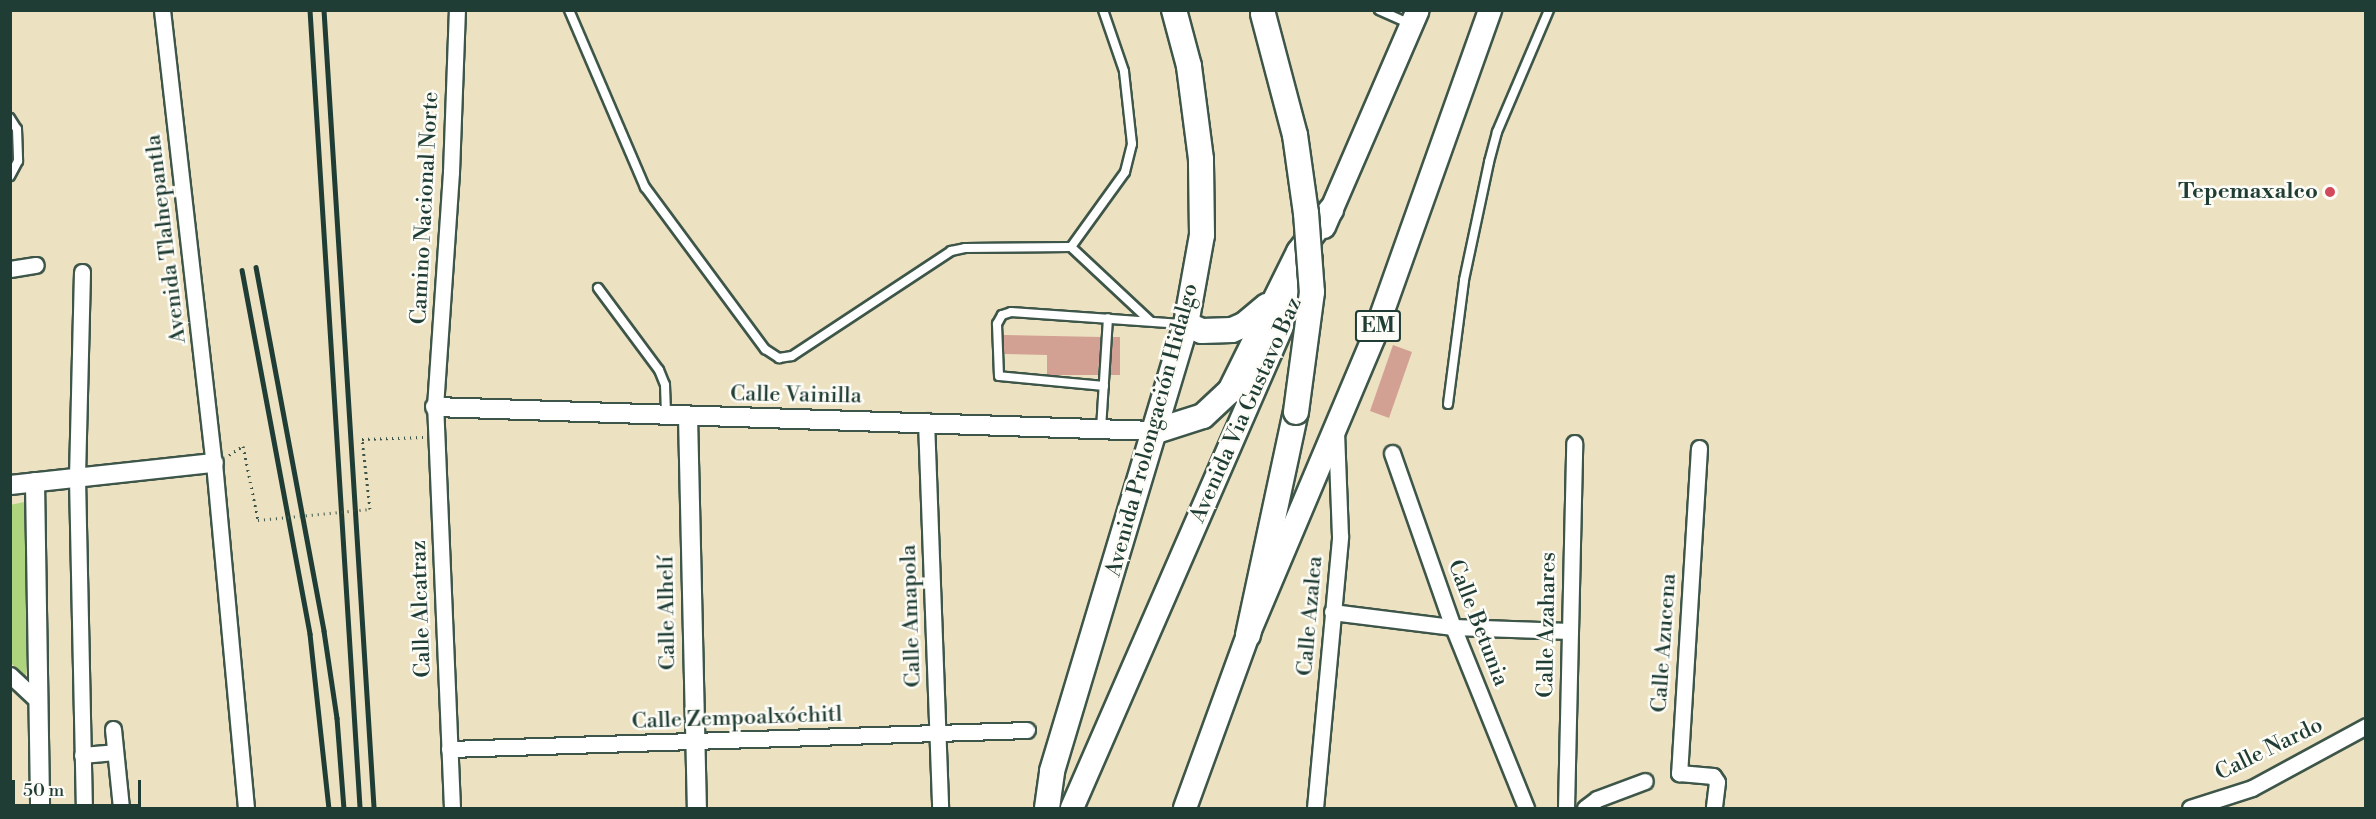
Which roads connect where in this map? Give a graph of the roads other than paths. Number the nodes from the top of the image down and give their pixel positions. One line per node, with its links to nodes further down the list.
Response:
1 (162, 10): 35 (street, Avenida Tlalnepantla)
2 (457, 10): 25 (street, Camino Nacional Norte)
3 (569, 10): 14 (lane)
4 (1103, 10): 14 (lane)
5 (1174, 10): 22 (highway, Avenida Prolongación Hidalgo)
6 (1379, 10): 10 (lane)
7 (1490, 10): 29 (main road, EM)
8 (1549, 10): 24 (lane)
9 (1262, 12): 42 (highway, bridge)
10 (1415, 17): 13 (main road, Avenida Via Gustavo Baz)
11 (10, 118): 12 (lane)
12 (10, 176)
13 (1331, 210): 19 (highway); 62 (main road, Avenida Via Gustavo Baz)
14 (1071, 247): 21 (lane)
15 (36, 265): 16 (street)
16 (10, 269)
17 (82, 272): 36 (street)
18 (598, 288): 26 (lane)
19 (1271, 303): 22 (highway); 31 (highway)
20 (1108, 318): 21 (lane); 23 (lane); 23 (lane)
21 (1150, 321): 22 (lane)
22 (1186, 324): 31 (highway, Avenida Prolongación Hidalgo)
23 (1104, 386): 30 (lane)
24 (1448, 404)
25 (435, 407): 26 (street, Calle Vainilla); 50 (street, Calle Alcatraz)
26 (666, 416): 27 (street, Calle Vainilla)
27 (688, 416): 28 (street, Calle Vainilla); 49 (street, Calle Alhelí)
28 (926, 421): 30 (street, Calle Vainilla); 48 (street, Calle Amapola)
29 (1336, 427): 39 (street, Calle Azalea); 42 (main road, EM)
30 (1101, 429): 31 (street, Calle Vainilla)
31 (1156, 431): 61 (highway, Avenida Prolongación Hidalgo)
32 (1574, 443): 41 (street, Calle Azahares)
33 (1699, 448): 68 (street, Calle Azucena)
34 (1392, 453): 40 (street, Calle Betunia)
35 (214, 463): 36 (street); 57 (street, Avenida Tlalnepantla)
36 (77, 478): 37 (street); 52 (street)
37 (35, 482): 38 (street); 44 (street)
38 (10, 485)
39 (1332, 612): 40 (street); 64 (street, Calle Azalea)
40 (1453, 627): 41 (street); 65 (street, Calle Betunia)
41 (1570, 631): 66 (street, Calle Azahares)
42 (1248, 635): 63 (main road, EM)
43 (10, 675): 44 (street)
44 (37, 700): 54 (street)
45 (2366, 726): 69 (street, Calle Nardo)
46 (113, 729): 51 (street)
47 (1027, 730): 48 (street, Calle Zempoalxóchitl)
48 (938, 733): 49 (street, Calle Zempoalxóchitl); 60 (street, Calle Amapola)
49 (693, 742): 50 (street, Calle Zempoalxóchitl); 59 (street, Calle Alhelí)
50 (449, 749): 58 (street, Calle Alcatraz)
51 (115, 752): 52 (street); 56 (street)
52 (82, 755): 55 (street)
53 (1645, 781): 67 (street)
54 (40, 808)
55 (84, 808)
56 (121, 808)
57 (246, 808)
58 (452, 808)
59 (698, 808)
60 (940, 808)
61 (1047, 808)
62 (1072, 808)
63 (1185, 808)
64 (1315, 808)
65 (1526, 808)
66 (1566, 808)
67 (1585, 808)
68 (1714, 808)
69 (2190, 808)

